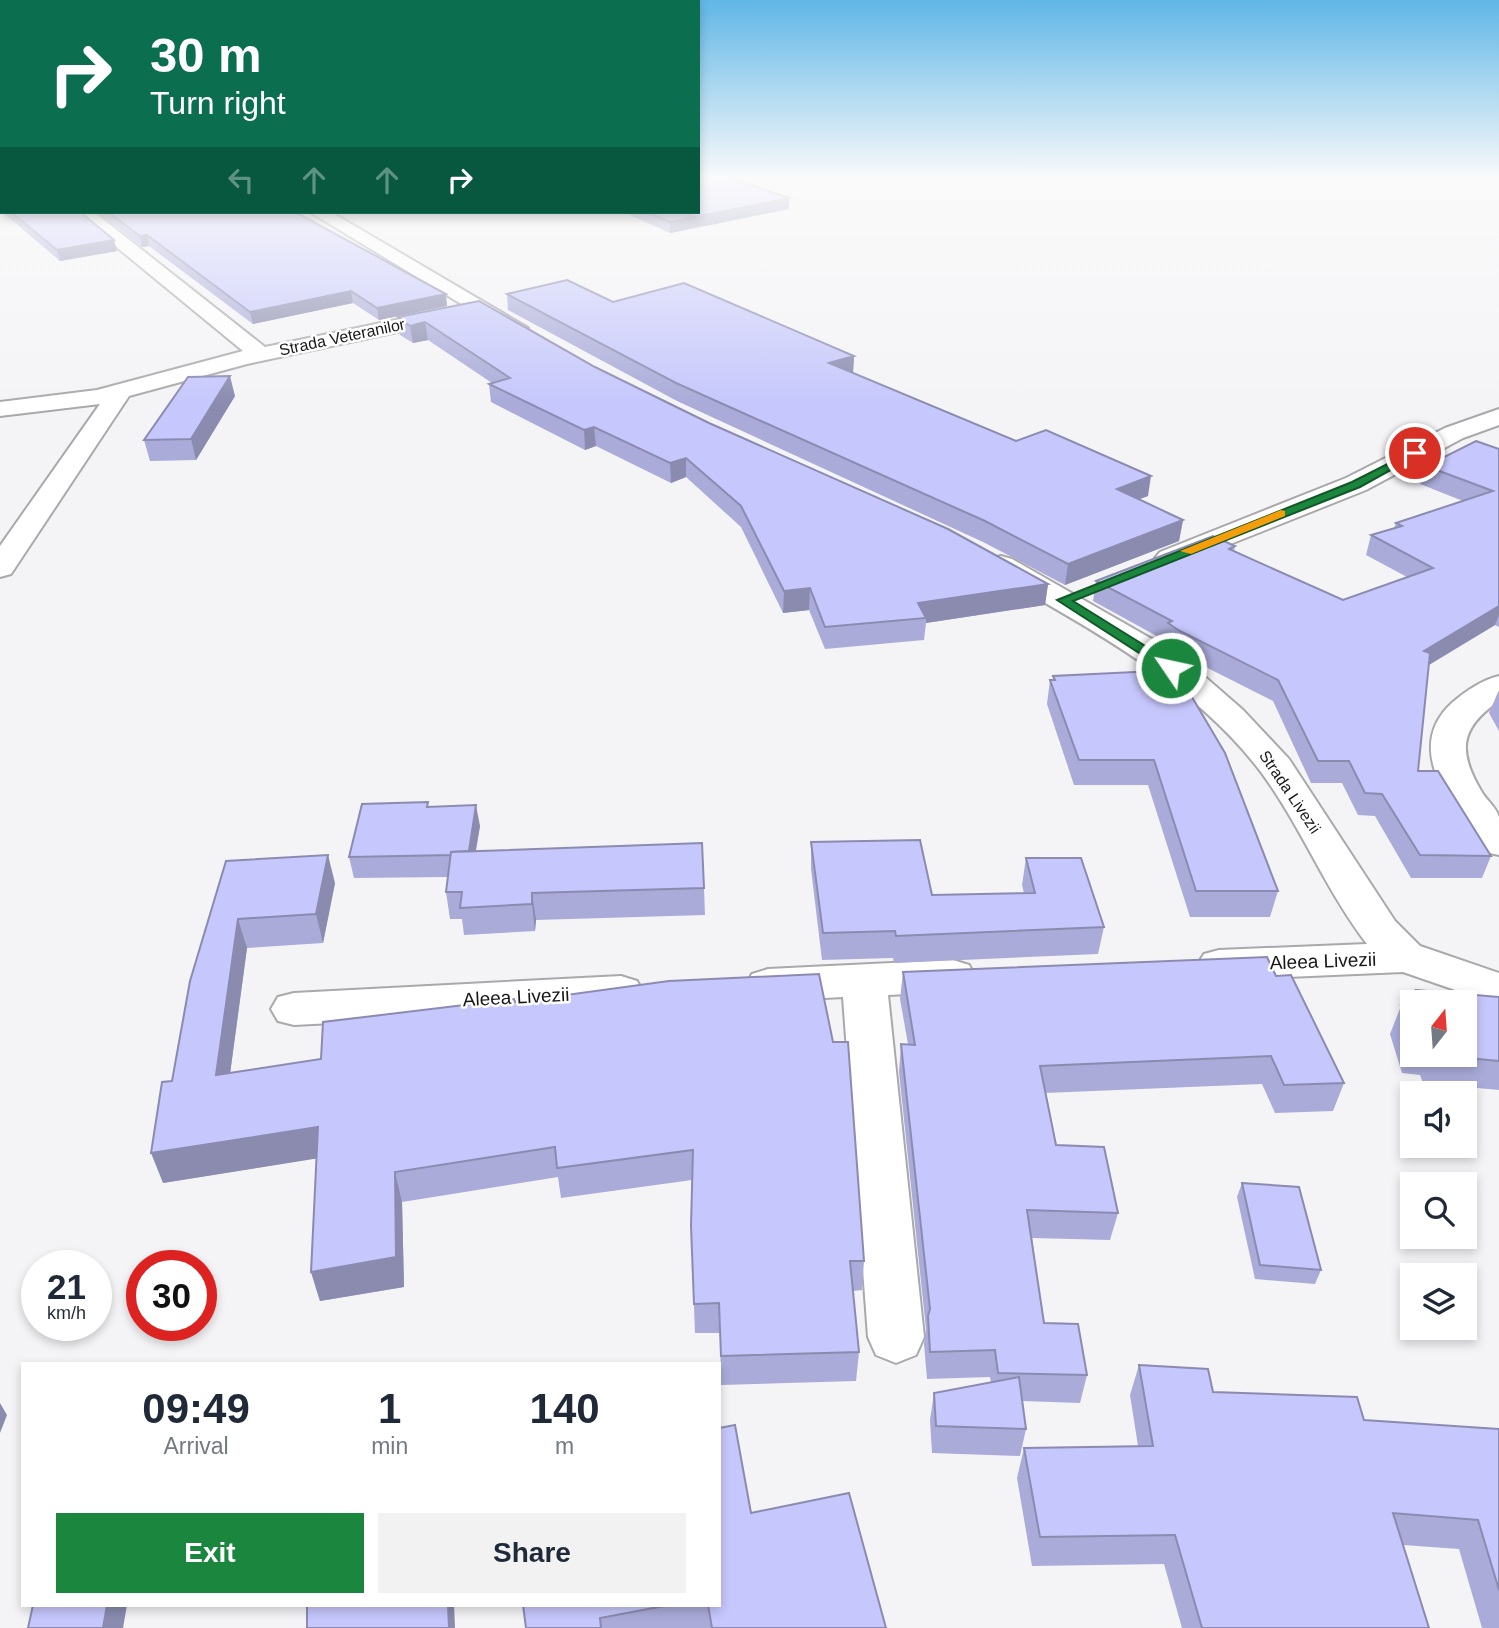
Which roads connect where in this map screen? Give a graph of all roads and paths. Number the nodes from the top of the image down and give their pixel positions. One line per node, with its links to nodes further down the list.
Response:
1 (133, 252): 5 (street, Strada Veteranilor)
2 (387, 252): 3 (street)
3 (482, 308): 4 (street); 5 (street, Strada Veteranilor)
4 (537, 340)
5 (260, 354): 6 (street)
6 (120, 392): 7 (street); 10 (street)
7 (0, 409)
8 (1499, 416): 11 (street)
9 (979, 553): 14 (street, Strada Livezii)
10 (0, 568)
11 (1140, 570)
12 (1499, 686): 13 (street)
13 (1499, 843)
14 (1405, 957): 15 (street, Aleea Livezii); 19 (street, Strada Livezii)
15 (1183, 967)
16 (989, 975): 17 (street)
17 (864, 980): 18 (street); 22 (street)
18 (725, 987)
19 (1499, 989)
20 (656, 990): 21 (street, Aleea Livezii)
21 (294, 1009)
22 (896, 1336)

